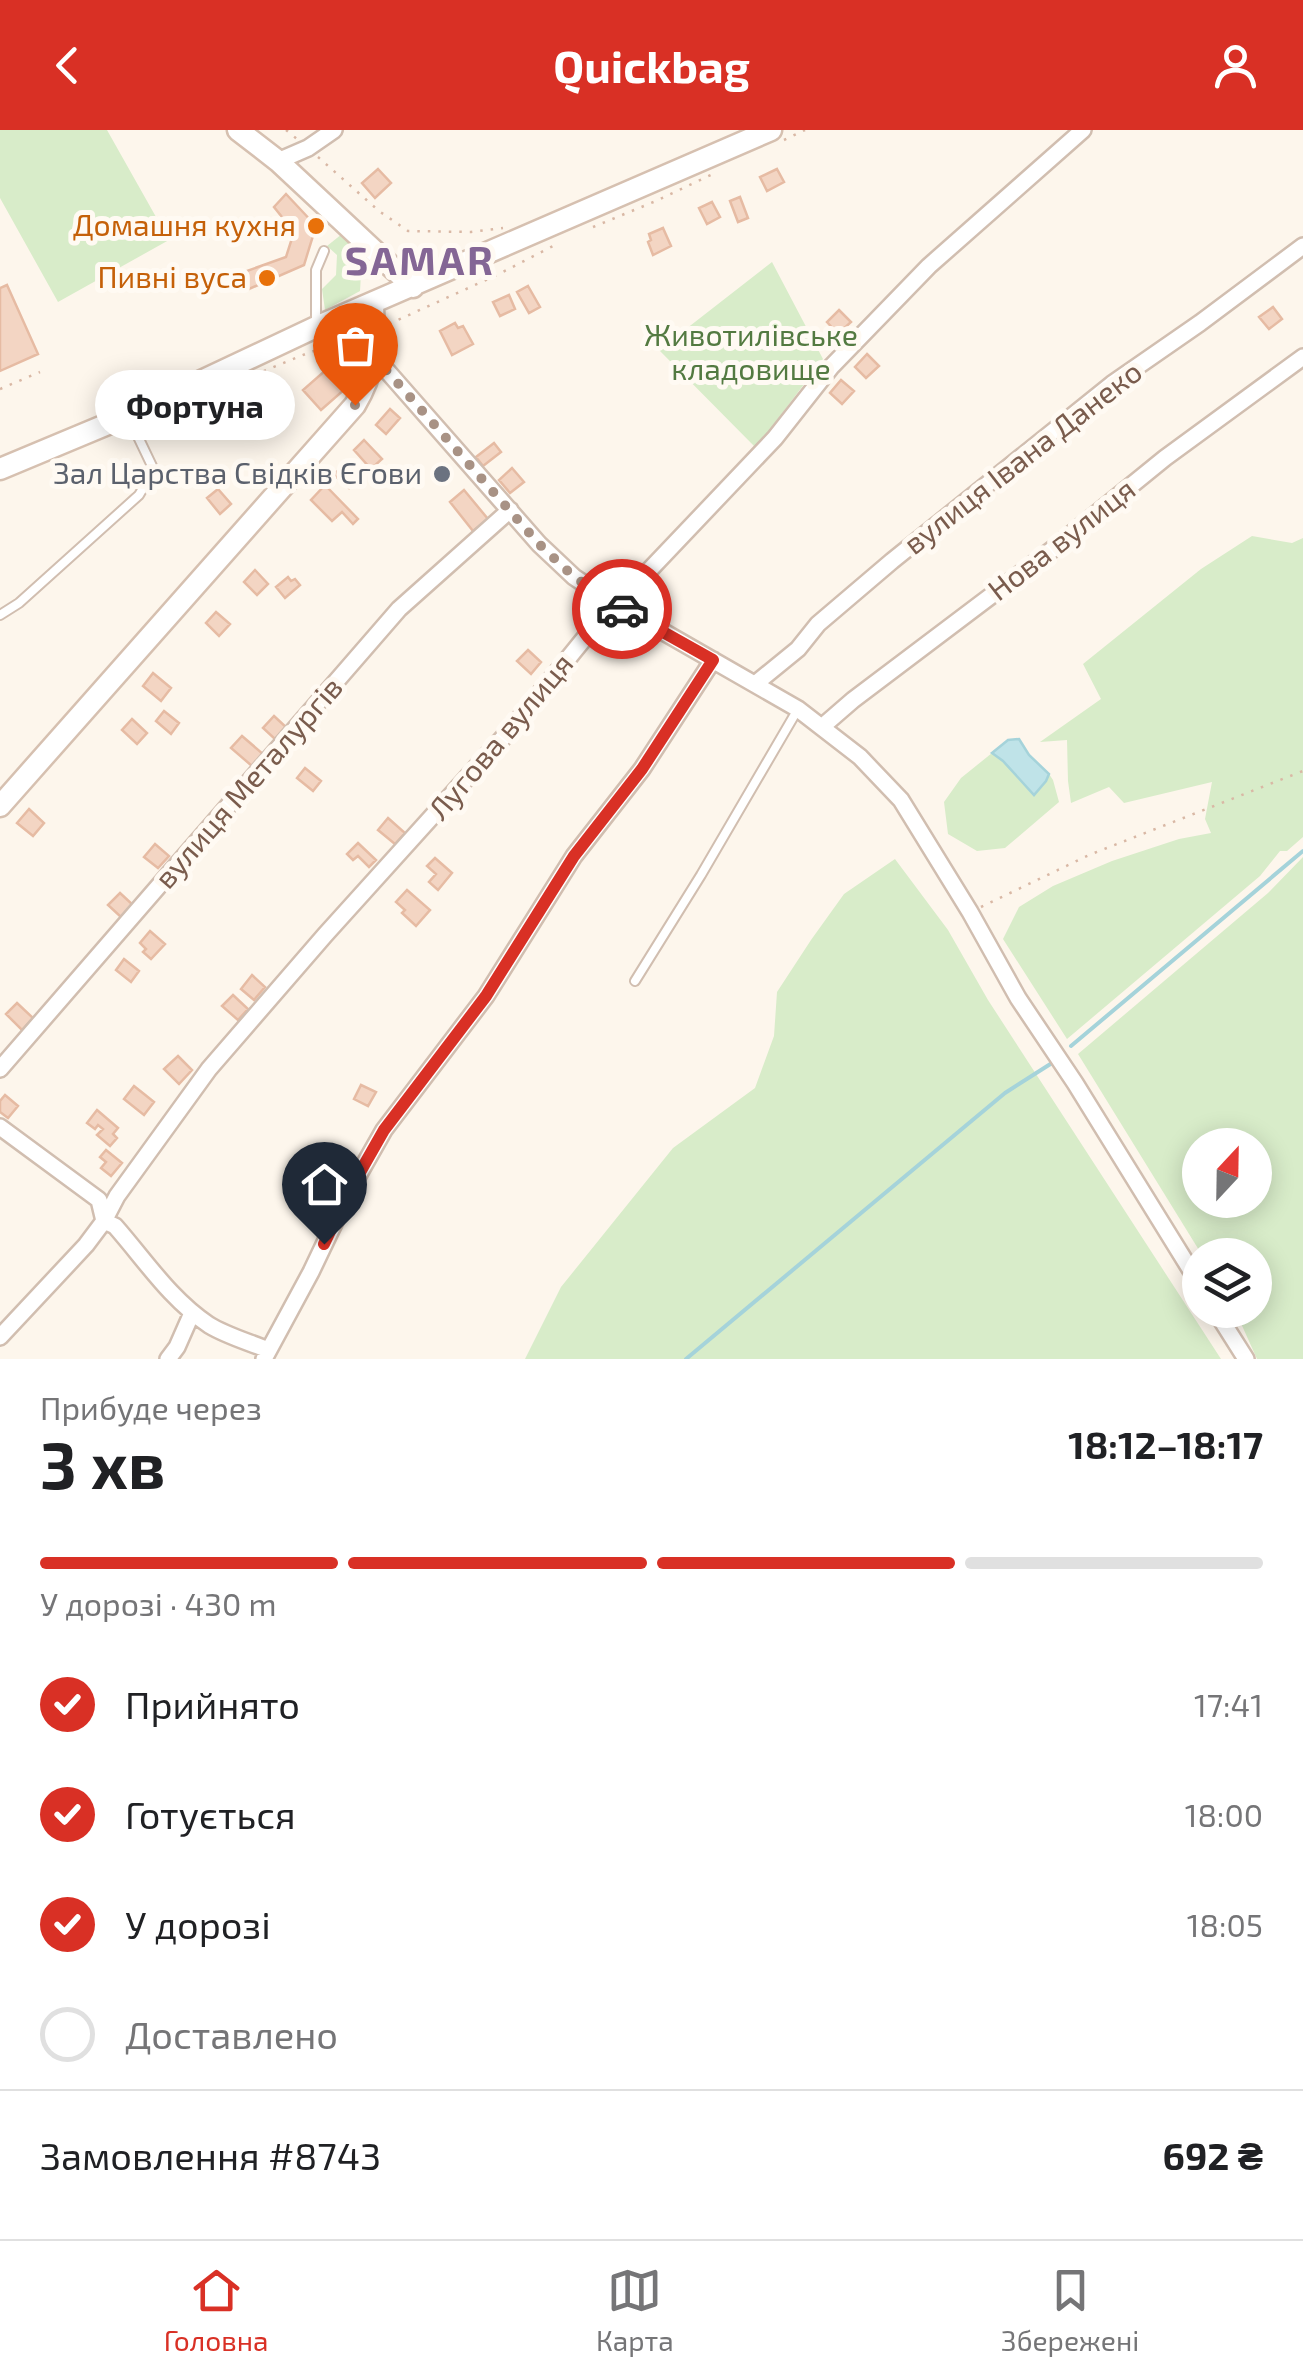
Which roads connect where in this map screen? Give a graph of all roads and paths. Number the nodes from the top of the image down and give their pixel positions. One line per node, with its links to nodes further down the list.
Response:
1 (238, 130): 8 (street)
2 (286, 130): 7 (path)
3 (334, 130): 7 (street)
4 (805, 130): 6 (path)
5 (1083, 130): 26 (street, Лугова вулиця)
6 (771, 138): 12 (street)
7 (308, 148): 8 (street); 12 (path)
8 (278, 161): 15 (street)
9 (722, 170): 10 (path)
10 (581, 224)
11 (564, 231): 18 (path)
12 (523, 239): 15 (street)
13 (1303, 246): 29 (street, вулиця Івана Данеко)
14 (324, 251): 17 (lane)
15 (413, 287): 16 (street)
16 (373, 303): 17 (street); 18 (street)
17 (316, 327): 23 (street)
18 (374, 330): 19 (street)
19 (374, 356): 25 (street); 33 (street)
20 (1303, 356): 31 (street, Нова вулиця)
21 (40, 372): 22 (path)
22 (0, 389)
23 (127, 416): 24 (street); 27 (lane)
24 (0, 468)
25 (510, 510): 26 (street); 36 (street, вулиця Металургів)
26 (613, 603): 28 (street); 38 (street, Лугова вулиця)
27 (0, 615)
28 (713, 660): 29 (street); 43 (street)
29 (755, 684): 30 (street)
30 (798, 710): 31 (street); 35 (lane)
31 (823, 726): 34 (street)
32 (1303, 771): 34 (path)
33 (0, 806)
34 (970, 912): 39 (street)
35 (634, 981)
36 (0, 1069)
37 (0, 1127): 38 (street)
38 (104, 1221): 40 (street); 42 (street, Лугова вулиця)
39 (1182, 1256)
40 (192, 1312): 43 (street); 44 (street)
41 (1226, 1328): 45 (street)
42 (0, 1337)
43 (266, 1355)
44 (168, 1359)
45 (1246, 1359)

